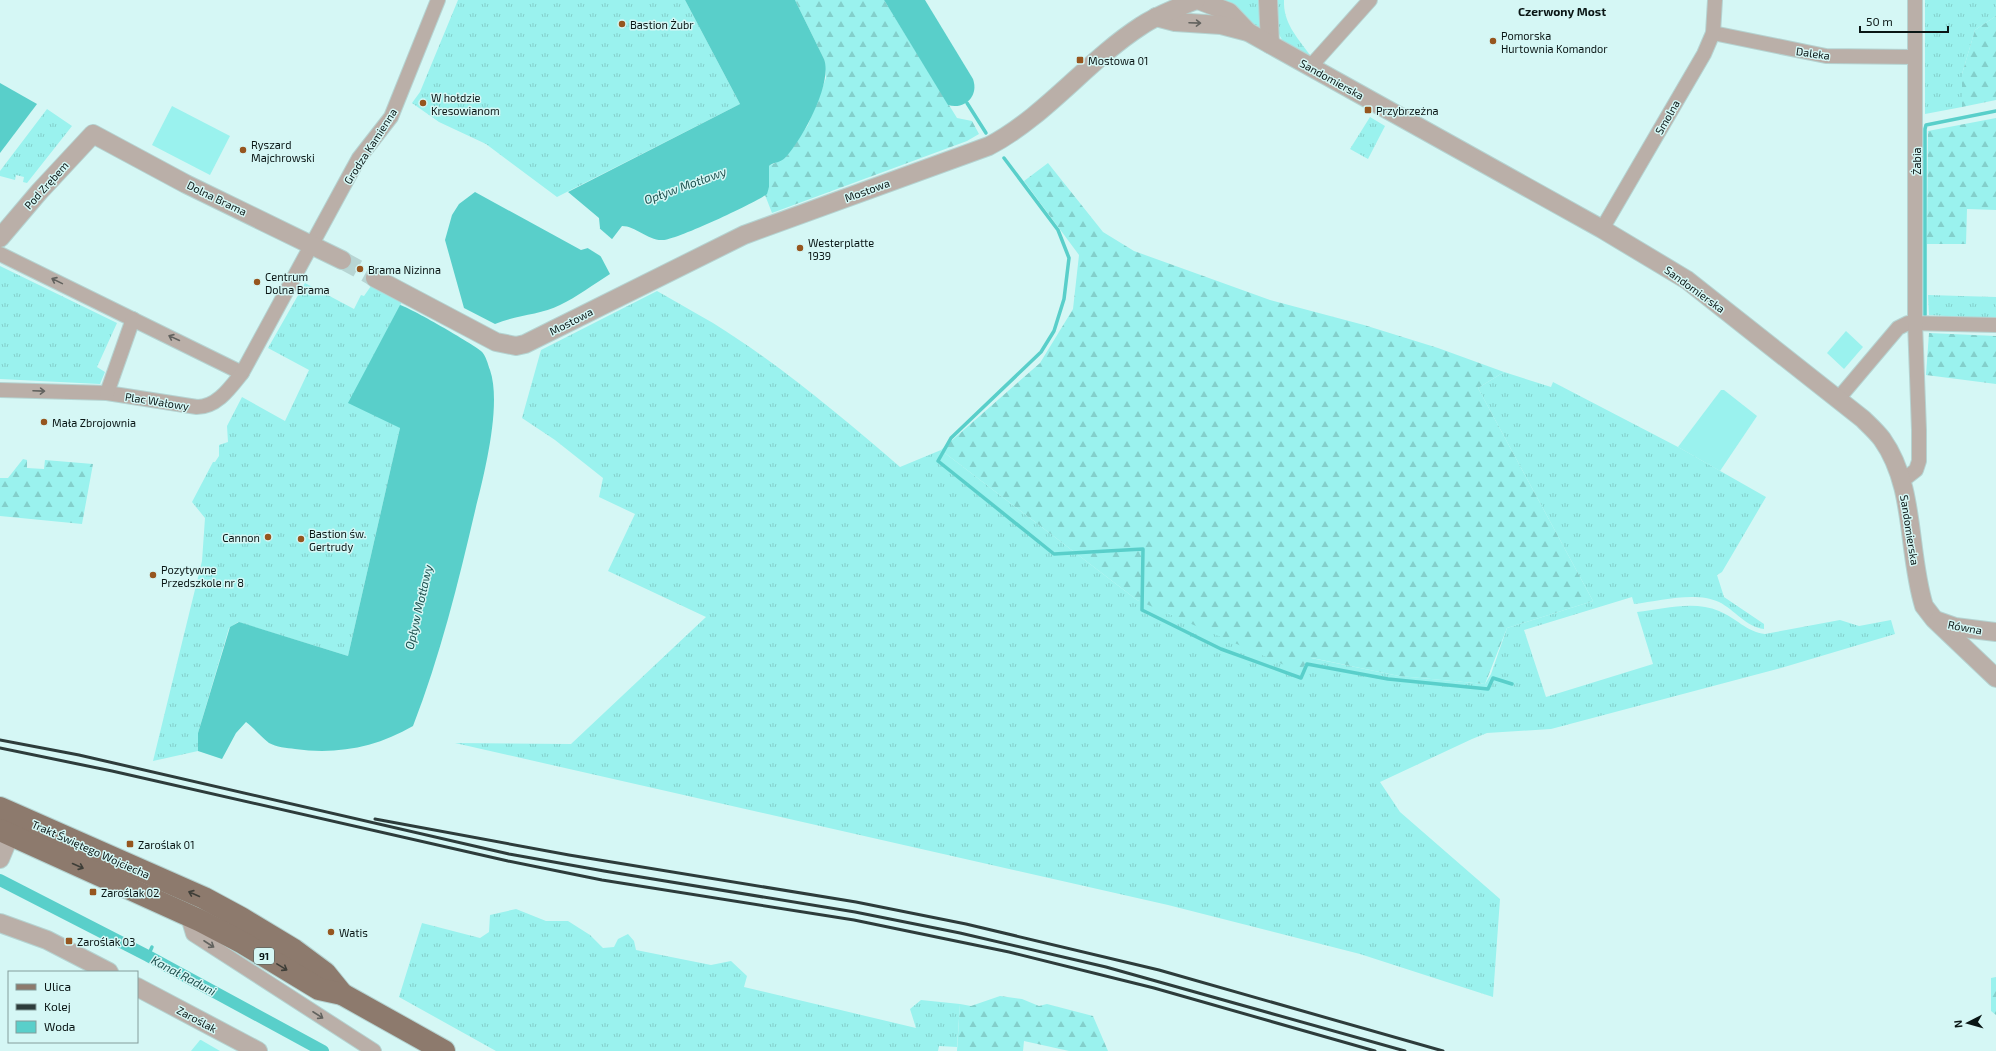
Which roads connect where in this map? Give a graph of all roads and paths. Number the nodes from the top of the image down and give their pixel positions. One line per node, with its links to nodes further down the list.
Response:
1 (438, 0): 16 (street, Grodza Kamienna)
2 (1197, 0): 7 (street, Mostowa); 8 (street, Sandomierska)
3 (1268, 0): 10 (street)
4 (1370, 0): 12 (street)
5 (1715, 0): 9 (street, Smolna)
6 (1915, 0): 11 (street, Żabia)
7 (1156, 17): 8 (street, Sandomierska, one-way to 8); 19 (street, Mostowa)
8 (1248, 32): 10 (street, Sandomierska)
9 (1713, 33): 11 (street, Daleka); 14 (street, Smolna)
10 (1270, 44): 12 (street, Sandomierska)
11 (1915, 57): 21 (street, Żabia)
12 (1310, 67): 14 (street, Sandomierska)
13 (93, 134): 15 (street, Pod Zrębem); 16 (street, Dolna Brama)
14 (1602, 229): 26 (street, Sandomierska)
15 (0, 238)
16 (313, 245): 18 (street, Dolna Brama); 23 (street, Plac Wałowy)
17 (0, 254): 20 (street, one-way to 17)
18 (342, 260)
19 (375, 278)
20 (133, 319): 23 (street, one-way to 20); 25 (street)
21 (1915, 322): 22 (street); 26 (street); 27 (street, Żabia)
22 (1996, 325)
23 (242, 373): 25 (street, Plac Wałowy)
24 (0, 390): 25 (street, Plac Wałowy, one-way to 25)
25 (107, 393)
26 (1838, 399): 27 (street, Sandomierska)
27 (1902, 481): 28 (street, Sandomierska)
28 (1934, 619): 29 (street, Równa); 30 (street, Sandomierska)
29 (1996, 632)
30 (1996, 678)
31 (7, 823): 32 (street); 33 (main road, Trakt Świętego Wojciecha / 91, one-way to 33); 37 (main road, Trakt Świętego Wojciecha, one-way to 31)
32 (0, 859)
33 (187, 914): 37 (main road, Trakt Świętego Wojciecha / 91, one-way to 37); 39 (street, one-way to 39)
34 (0, 923): 35 (street)
35 (107, 971)
36 (138, 988): 38 (street, Zaroślak)
37 (342, 994): 40 (main road, Trakt Świętego Wojciecha / 91)
38 (258, 1051)
39 (374, 1051)
40 (444, 1051)

